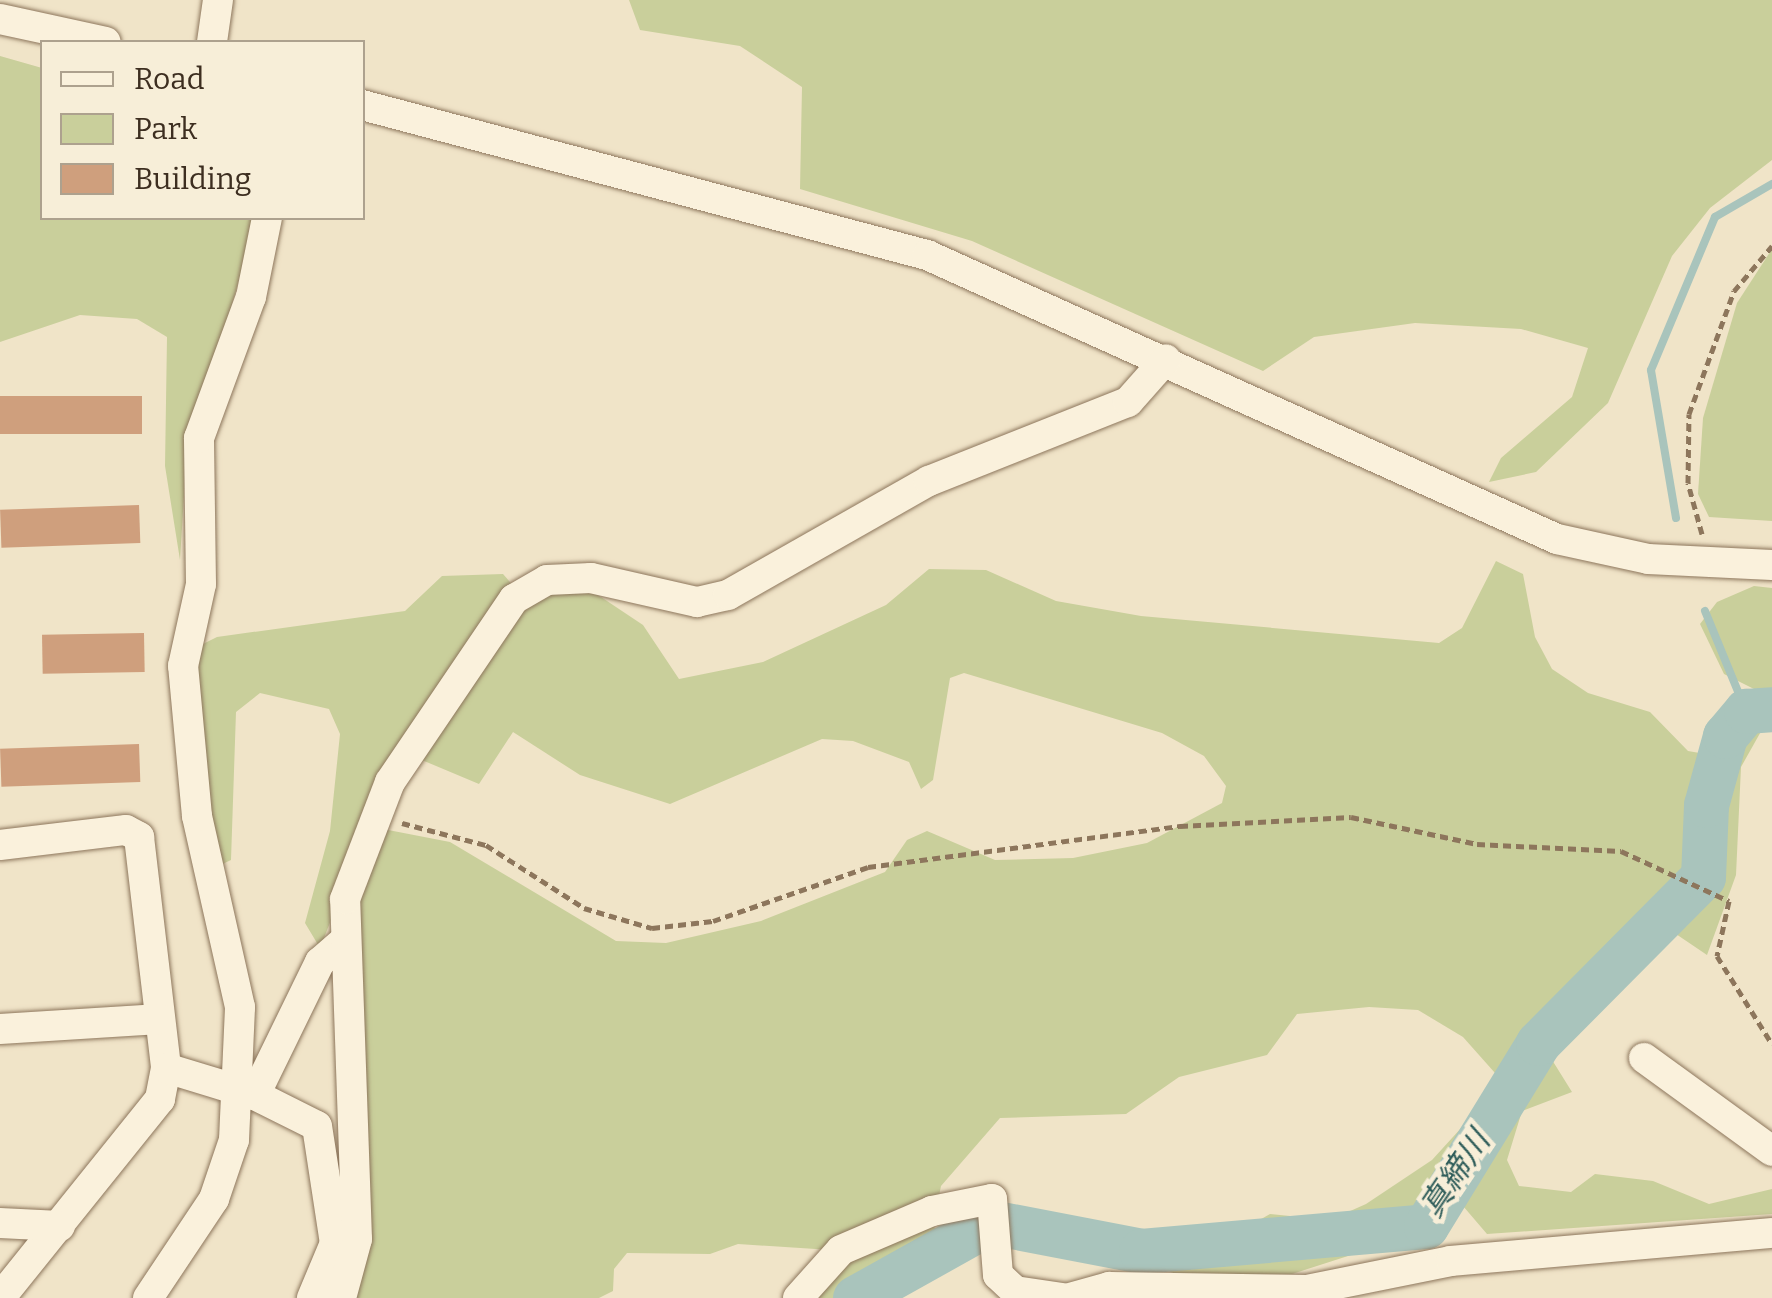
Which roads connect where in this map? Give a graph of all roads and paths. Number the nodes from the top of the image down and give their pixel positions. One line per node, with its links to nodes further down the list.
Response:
1 (218, 0): 4 (street)
2 (0, 18): 3 (street)
3 (97, 40)
4 (212, 40)
5 (365, 106): 8 (street)
6 (267, 220): 19 (street)
7 (1772, 246): 10 (path)
8 (1166, 359): 10 (street); 11 (street)
9 (1772, 565): 10 (street)
10 (1711, 566)
11 (375, 816): 13 (street); 16 (path)
12 (0, 845): 14 (street)
13 (343, 942): 19 (street); 27 (street)
14 (160, 1019): 15 (street); 18 (street)
15 (0, 1029)
16 (1772, 1044)
17 (1644, 1058): 20 (street)
18 (166, 1068): 19 (street); 22 (street)
19 (247, 1093): 25 (street); 26 (street)
20 (1772, 1150)
21 (0, 1223): 22 (street)
22 (60, 1226): 24 (street)
23 (1772, 1232): 30 (street)
24 (0, 1298)
25 (148, 1298)
26 (312, 1298)
27 (341, 1298)
28 (798, 1298): 29 (street)
29 (1062, 1298)
30 (1070, 1298)

